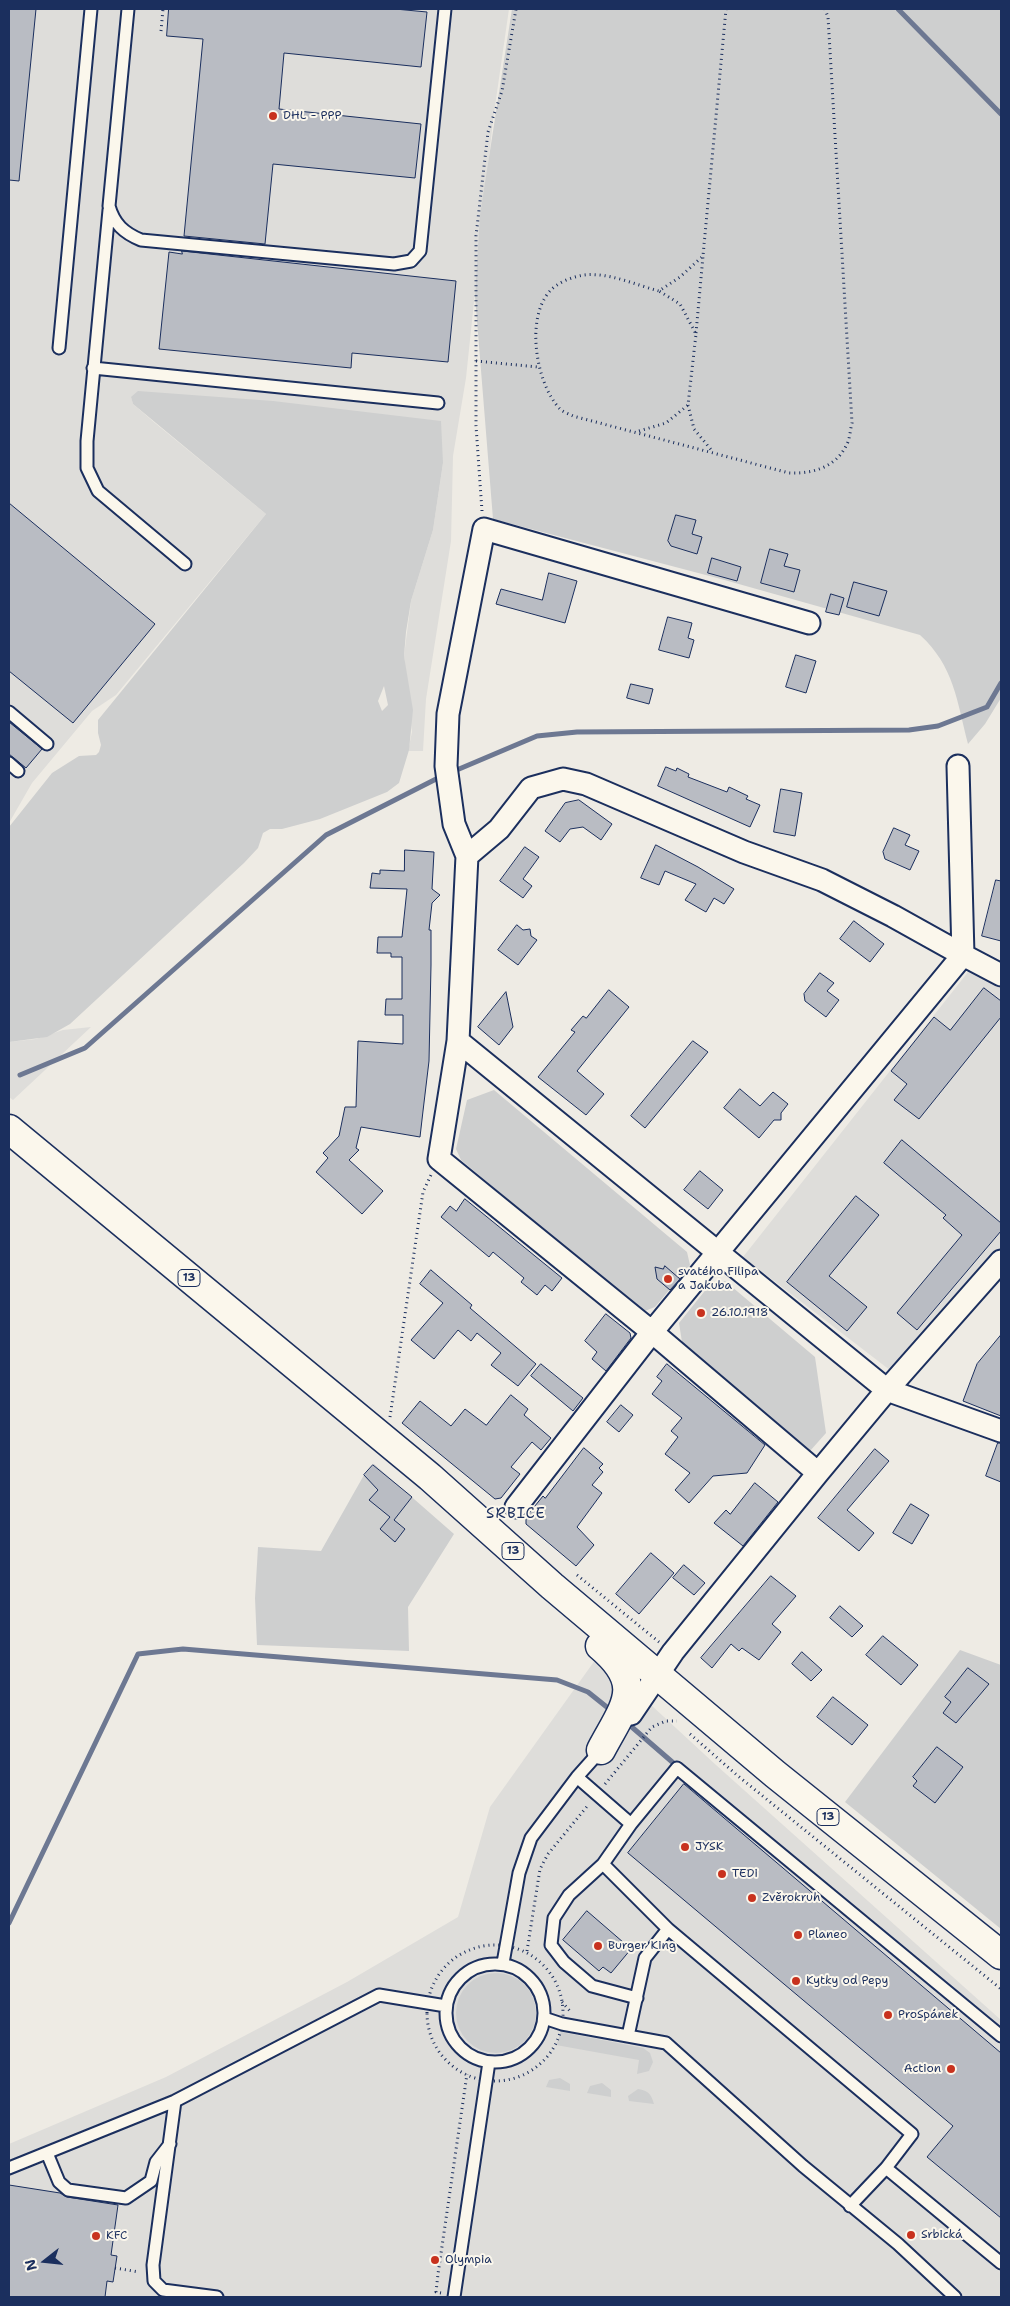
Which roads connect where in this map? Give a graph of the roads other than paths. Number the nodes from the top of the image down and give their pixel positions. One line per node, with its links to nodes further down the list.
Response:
1 (91, 9): 5 (lane)
2 (128, 9): 4 (lane)
3 (445, 9): 4 (lane)
4 (109, 206): 6 (lane)
5 (59, 348)
6 (94, 368): 7 (lane); 8 (lane)
7 (438, 403)
8 (185, 564)
9 (809, 623): 15 (street)
10 (9, 712): 11 (lane)
11 (47, 744)
12 (9, 763): 14 (lane)
13 (958, 766): 16 (street)
14 (18, 771)
15 (467, 856): 16 (street); 18 (street)
16 (963, 955): 17 (street); 20 (street)
17 (1001, 976)
18 (458, 1042): 20 (street); 22 (street)
19 (9, 1129): 27 (main road, 13)
20 (716, 1254): 22 (street); 23 (street)
21 (1001, 1261): 23 (street)
22 (652, 1332): 25 (street); 26 (street)
23 (887, 1390): 24 (street); 25 (street)
24 (1001, 1431)
25 (818, 1473): 28 (street)
26 (516, 1507)
27 (485, 1526): 28 (main road, 13); 30 (main road)
28 (657, 1675): 29 (street); 35 (main road, 13)
29 (625, 1721): 30 (lane)
30 (601, 1750): 31 (lane)
31 (577, 1777): 32 (lane); 36 (lane)
32 (631, 1824): 33 (lane); 41 (lane)
33 (602, 1864): 34 (lane); 37 (lane)
34 (668, 1929): 37 (lane); 47 (lane)
35 (1001, 1955)
36 (503, 1964): 38 (lane); 39 (lane)
37 (637, 1998): 40 (lane)
38 (446, 2006): 42 (lane); 43 (lane)
39 (544, 2018): 40 (lane); 42 (lane)
40 (628, 2036): 48 (lane)
41 (1001, 2036)
42 (489, 2062): 51 (lane)
43 (175, 2101): 44 (lane); 45 (lane)
44 (170, 2144): 45 (lane); 50 (lane)
45 (47, 2153): 46 (lane)
46 (9, 2168)
47 (886, 2168): 48 (lane); 49 (lane)
48 (850, 2206): 52 (lane)
49 (1001, 2263)
50 (217, 2297)
51 (454, 2297)
52 (955, 2297)

